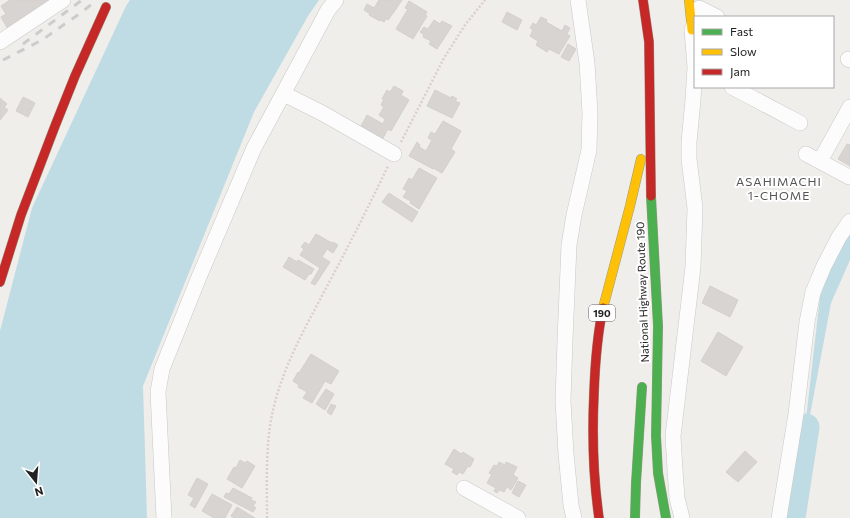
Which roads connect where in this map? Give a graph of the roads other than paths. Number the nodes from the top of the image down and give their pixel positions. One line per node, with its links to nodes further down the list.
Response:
1 (63, 0): 8 (street)
2 (336, 0): 11 (street)
3 (578, 0): 27 (street)
4 (643, 0): 13 (main road, National Highway Route 190 / 190)
5 (107, 4): 21 (main road)
6 (695, 13): 7 (street)
7 (712, 16)
8 (0, 42)
9 (694, 84): 31 (street)
10 (734, 88): 14 (street)
11 (284, 94): 15 (street); 25 (street)
12 (849, 110): 17 (street)
13 (650, 113): 19 (main road, National Highway Route 190 / 190); 28 (main road, National Highway Route 190 / 190)
14 (800, 123)
15 (394, 154)
16 (806, 154): 17 (street)
17 (820, 161): 18 (street)
18 (849, 177)
19 (651, 210): 22 (main road); 30 (main road, National Highway Route 190 / 190)
20 (850, 221): 32 (street)
21 (0, 279)
22 (646, 280)
23 (642, 374): 29 (main road)
24 (464, 488): 26 (street)
25 (164, 518)
26 (518, 518)
27 (574, 518)
28 (599, 518)
29 (635, 518)
30 (666, 518)
31 (682, 518)
32 (779, 518)

